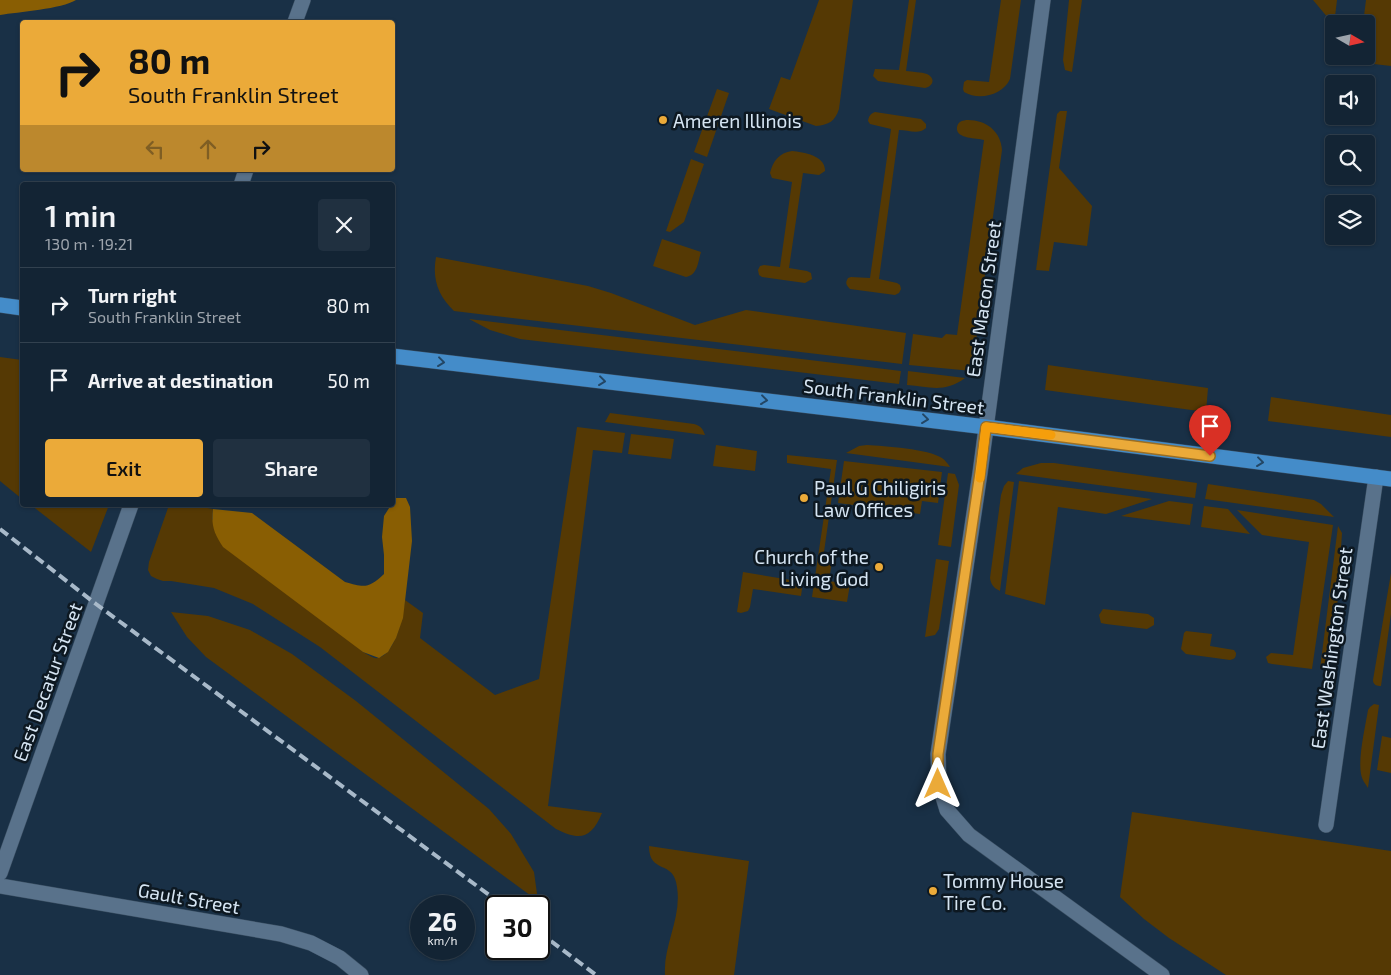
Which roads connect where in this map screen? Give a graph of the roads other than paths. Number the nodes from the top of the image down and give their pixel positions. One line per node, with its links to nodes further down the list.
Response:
1 (303, 0): 3 (street)
2 (1043, 0): 7 (street, East Macon Street)
3 (297, 20)
4 (0, 305): 5 (main road)
5 (20, 308)
6 (395, 356): 7 (main road, South Franklin Street, one-way to 7)
7 (986, 427): 8 (main road, South Franklin Street, one-way to 8); 14 (street, East Macon Street)
8 (1384, 478): 10 (street, East Washington Street)
9 (130, 507): 11 (street, East Decatur Street)
10 (1326, 825)
11 (0, 873)
12 (0, 886): 13 (street, Gault Street)
13 (361, 975)
14 (1162, 975)

